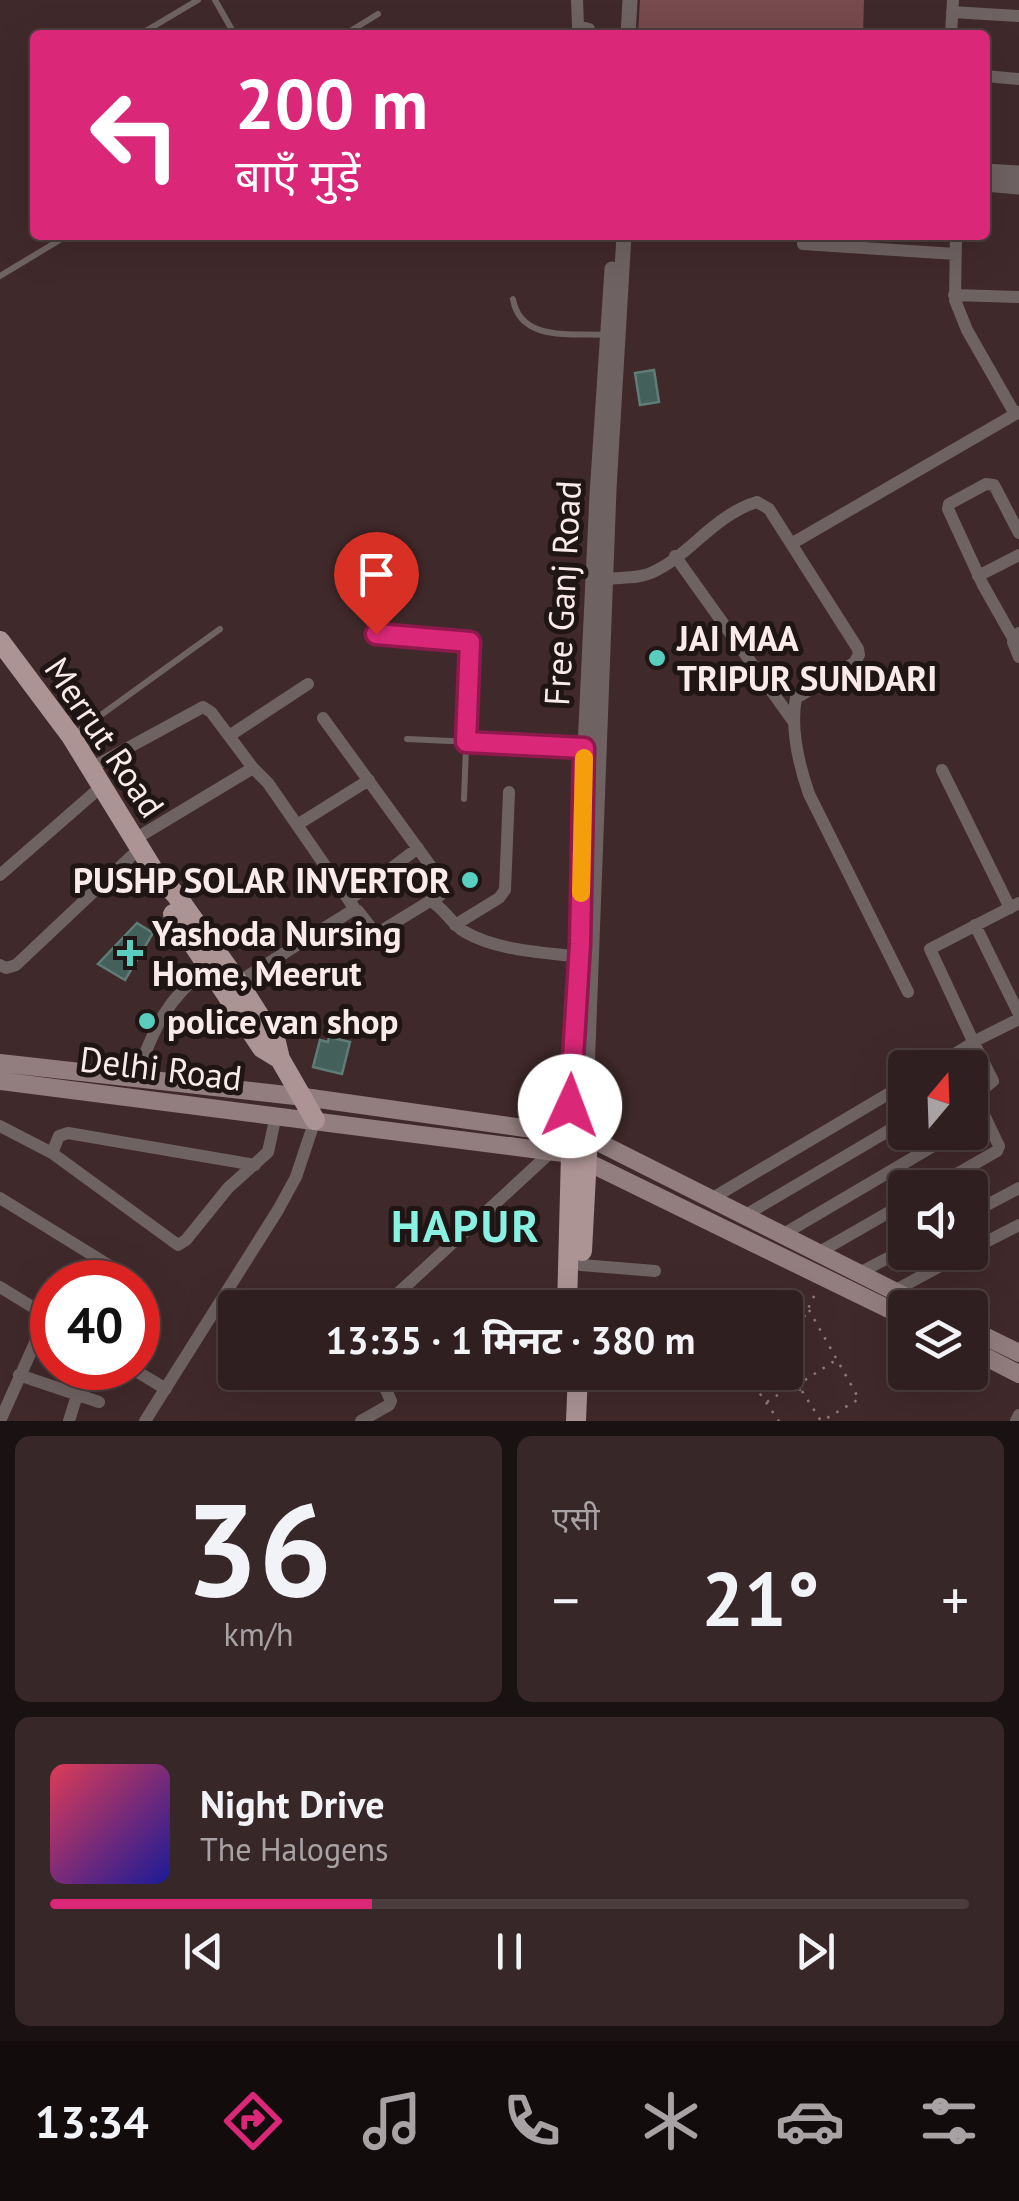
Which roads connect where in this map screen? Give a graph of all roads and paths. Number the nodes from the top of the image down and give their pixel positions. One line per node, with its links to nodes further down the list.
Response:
1 (198, 0): 8 (lane)
2 (215, 0): 9 (lane)
3 (577, 0): 11 (street)
4 (630, 0): 12 (street)
5 (952, 6): 7 (street)
6 (378, 14): 10 (lane)
7 (1019, 16)
8 (147, 30)
9 (232, 30)
10 (352, 30)
11 (589, 30)
12 (628, 30)
13 (990, 76): 14 (street)
14 (1019, 78)
15 (990, 171): 16 (street)
16 (1019, 173)
17 (990, 184): 18 (street)
18 (1019, 187)
19 (60, 240): 25 (lane)
20 (614, 240): 29 (street, Free Ganj Road)
21 (624, 240): 36 (street)
22 (956, 240): 24 (street)
23 (803, 244): 24 (street)
24 (955, 254): 26 (street)
25 (0, 276)
26 (954, 295): 27 (street); 30 (street)
27 (1019, 297)
28 (512, 298): 29 (lane)
29 (606, 334): 49 (street, Free Ganj Road)
30 (1017, 413): 32 (street)
31 (1019, 534): 35 (street)
32 (791, 544): 34 (street); 44 (street)
33 (1019, 555): 35 (street)
34 (676, 556): 36 (street); 44 (street)
35 (978, 576): 39 (street)
36 (606, 578): 88 (street)
37 (220, 630): 45 (lane)
38 (376, 634): 48 (lane)
39 (1016, 635): 41 (street)
40 (0, 641): 45 (main road, Merrut Road)
41 (1019, 657)
42 (308, 684): 46 (street)
43 (323, 718): 53 (street)
44 (795, 725): 70 (street)
45 (71, 736): 52 (main road, Merrut Road)
46 (228, 736): 50 (street); 52 (street)
47 (407, 739): 48 (lane)
48 (466, 742): 49 (lane); 55 (lane)
49 (584, 748): 66 (street, Free Ganj Road)
50 (253, 768): 56 (street); 57 (street)
51 (942, 770): 63 (street)
52 (96, 777): 57 (main road, Merrut Road); 60 (street)
53 (368, 780): 56 (street); 58 (street)
54 (508, 792): 64 (street)
55 (464, 799)
56 (297, 826): 62 (street)
57 (138, 843): 59 (main road, Merrut Road); 67 (street)
58 (418, 848): 61 (street); 62 (street)
59 (154, 871): 68 (main road, Merrut Road); 69 (main road, Merrut Road)
60 (0, 875)
61 (433, 902): 62 (street); 64 (street)
62 (352, 905): 69 (street)
63 (1014, 906): 65 (street)
64 (456, 925): 66 (street)
65 (976, 925): 71 (street); 72 (street)
66 (579, 957): 88 (street, Free Ganj Road)
67 (0, 965)
68 (210, 966): 75 (main road, Merrut Road); 77 (street)
69 (238, 982): 75 (main road, Merrut Road)
70 (908, 992)
71 (1019, 1016): 72 (street)
72 (973, 1040): 73 (street); 74 (street)
73 (958, 1050)
74 (978, 1050)
75 (280, 1059): 80 (main road, Merrut Road)
76 (0, 1063): 77 (main road, Delhi Road)
77 (136, 1078): 80 (main road, Delhi Road)
78 (0, 1081): 81 (main road, Delhi Road)
79 (888, 1094): 95 (street)
80 (304, 1097): 82 (main road, Delhi Road); 83 (main road, Merrut Road)
81 (276, 1115): 83 (main road, Delhi Road); 91 (street)
82 (432, 1115): 87 (main road); 88 (main road, Delhi Road)
83 (315, 1120): 87 (main road, Delhi Road); 130 (street)
84 (988, 1122): 92 (street)
85 (0, 1126): 90 (street)
86 (888, 1131): 98 (street)
87 (432, 1136): 88 (main road, Delhi Road)
88 (573, 1148): 95 (main road); 105 (main road); 109 (main road); 111 (street); 112 (main road)
89 (926, 1150): 100 (street)
90 (52, 1154): 91 (street); 91 (street)
91 (255, 1164)
92 (964, 1170)
93 (1019, 1188): 96 (street)
94 (0, 1198): 104 (street)
95 (712, 1199): 98 (main road)
96 (988, 1204)
97 (888, 1213): 102 (street)
98 (744, 1216): 100 (main road)
99 (1019, 1224): 101 (street)
100 (782, 1235): 102 (main road)
101 (988, 1240)
102 (818, 1253): 108 (main road)
103 (888, 1258): 108 (street)
104 (100, 1260)
105 (580, 1265): 107 (street); 113 (main road)
106 (933, 1270): 115 (street)
107 (655, 1271)
108 (859, 1274): 114 (main road)
109 (822, 1276): 117 (main road); 118 (path)
110 (0, 1287): 116 (street)
111 (404, 1290)
112 (568, 1290)
113 (579, 1290)
114 (892, 1290)
115 (896, 1290)
116 (30, 1305)
117 (888, 1309)
118 (808, 1310): 119 (path); 124 (path)
119 (803, 1320)
120 (988, 1338): 121 (main road)
121 (1019, 1353)
122 (30, 1355): 126 (street)
123 (988, 1359): 125 (main road)
124 (836, 1360): 127 (path); 148 (path)
125 (1019, 1374)
126 (19, 1376): 137 (street); 139 (street)
127 (804, 1380): 128 (path)
128 (803, 1383)
129 (160, 1385): 130 (street)
130 (166, 1389): 143 (street)
131 (388, 1390): 144 (street)
132 (565, 1390): 145 (main road)
133 (577, 1390): 146 (main road)
134 (757, 1390): 140 (path)
135 (786, 1390): 140 (path)
136 (801, 1390): 148 (path)
137 (77, 1394): 138 (street); 142 (street)
138 (99, 1402)
139 (3, 1403): 141 (street)
140 (766, 1403): 147 (path)
141 (0, 1421)
142 (69, 1421)
143 (145, 1421)
144 (361, 1421)
145 (564, 1421)
146 (576, 1421)
147 (778, 1421)
148 (822, 1421)

